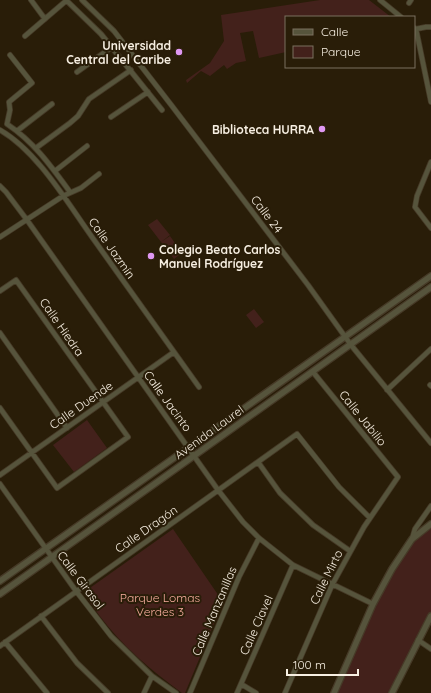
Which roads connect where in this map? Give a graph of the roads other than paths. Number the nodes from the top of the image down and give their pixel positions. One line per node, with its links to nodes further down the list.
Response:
1 (31, 0): 6 (street)
2 (66, 0): 6 (street); 10 (street)
3 (82, 0): 36 (street, Calle 24)
4 (380, 0): 5 (street)
5 (400, 16)
6 (45, 19): 9 (street)
7 (431, 27): 8 (street)
8 (415, 28): 15 (street)
9 (25, 36)
10 (112, 47): 12 (street); 13 (street)
11 (10, 55): 20 (street)
12 (131, 70): 14 (street); 22 (street)
13 (77, 72)
14 (148, 92): 17 (street); 18 (street)
15 (431, 102)
16 (52, 104): 20 (street)
17 (162, 110)
18 (111, 117)
19 (0, 130): 28 (street, Calle Jazmín)
20 (17, 131): 22 (street)
21 (88, 146): 24 (street)
22 (36, 148): 24 (street)
23 (431, 162): 30 (street)
24 (55, 171): 27 (street)
25 (99, 174): 27 (street)
26 (0, 186): 29 (street, Calle Jacinto)
27 (70, 192): 28 (street)
28 (63, 196): 29 (street); 39 (street, Calle Jazmín)
29 (27, 220): 31 (street); 41 (street, Calle Jacinto)
30 (431, 228)
31 (0, 237)
32 (431, 276): 36 (street, Avenida Laurel)
33 (431, 287): 37 (street, Avenida Laurel)
34 (0, 291): 44 (street, Calle Hiedra)
35 (0, 333): 46 (street)
36 (345, 337): 37 (street, Calle 24); 48 (street, Avenida Laurel)
37 (351, 345): 40 (street, Avenida Laurel); 43 (street, Calle 24)
38 (431, 349): 43 (street)
39 (174, 352): 41 (street, Calle Duende); 42 (street, Calle Jazmín)
40 (313, 372): 50 (street, Avenida Laurel); 53 (street, Calle Jabilio)
41 (138, 377): 44 (street, Calle Duende); 48 (street, Calle Jacinto)
42 (199, 387)
43 (387, 390): 47 (street, Calle 24)
44 (103, 402): 46 (street, Calle Duende); 49 (street)
45 (0, 408): 49 (street)
46 (67, 428): 49 (street, Calle Duende)
47 (431, 443)
48 (189, 448): 50 (street, Calle Jacinto); 61 (street, Avenida Laurel)
49 (32, 453): 52 (street, Calle Duende)
50 (195, 456): 55 (street, Calle Jacinto); 63 (street, Avenida Laurel)
51 (258, 462): 55 (street, Calle Dragón); 57 (street, Calle Dragón); 62 (street)
52 (0, 475)
53 (398, 477): 57 (street, Calle Mirto)
54 (0, 484): 61 (street, Calle Girasol)
55 (218, 490): 59 (street, Calle Jacinto); 67 (street, Calle Dragón)
56 (431, 506): 60 (street)
57 (370, 518): 62 (street, Calle Mirto)
58 (431, 524): 60 (street)
59 (259, 538): 64 (street, Calle Jacinto); 82 (street, Calle Manzanillas)
60 (412, 539): 69 (street)
61 (46, 549): 63 (street, Calle Girasol); 65 (street, Avenida Laurel)
62 (350, 551): 66 (street, Calle Mirto)
63 (52, 557): 67 (street, Calle Girasol); 68 (street, Avenida Laurel)
64 (294, 565): 66 (street, Calle Jacinto); 77 (street, Calle Clavel)
65 (0, 582)
66 (332, 585): 69 (street, Calle Jacinto); 85 (street, Calle Mirto)
67 (76, 591): 70 (street, Calle Dragón); 76 (street, Calle Girasol)
68 (0, 594)
69 (373, 604): 86 (street)
70 (41, 616): 73 (street, Calle Dragón); 79 (street)
71 (431, 616): 72 (street)
72 (418, 640): 75 (street); 87 (street)
73 (5, 642): 74 (street, Calle Dragón); 78 (street)
74 (0, 646)
75 (431, 649)
76 (152, 676): 80 (street); 81 (street, Calle Girasol)
77 (241, 684): 83 (street, Calle Clavel); 84 (street)
78 (47, 693)
79 (108, 693)
80 (144, 693)
81 (176, 693)
82 (190, 693)
83 (237, 693)
84 (256, 693)
85 (285, 693)
86 (334, 693)
87 (392, 693)

